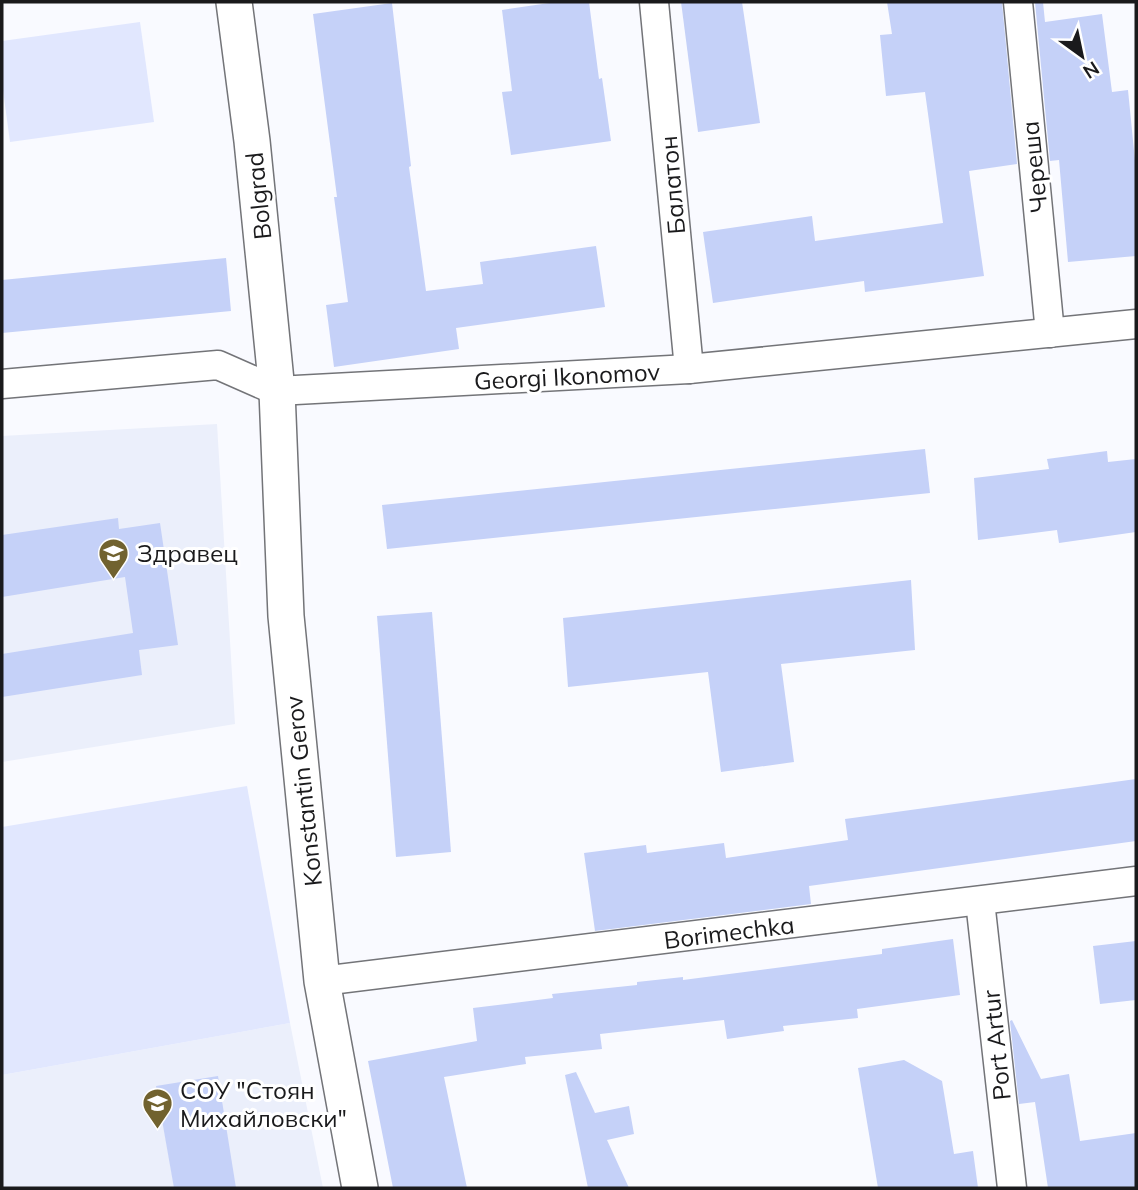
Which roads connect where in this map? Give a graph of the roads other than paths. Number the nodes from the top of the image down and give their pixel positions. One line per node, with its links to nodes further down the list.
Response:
1 (234, 2): 8 (street, Bolgrad)
2 (654, 2): 6 (street, Балатон)
3 (1018, 2): 5 (street, Череша)
4 (1136, 324): 5 (street, Georgi Ikonomov)
5 (1050, 333): 6 (street, Georgi Ikonomov)
6 (689, 369): 8 (street, Georgi Ikonomov)
7 (2, 384): 8 (street, Georgi Ikonomov)
8 (277, 391): 11 (street, Konstantin Gerov)
9 (1136, 881): 10 (street, Borimechka)
10 (980, 901): 11 (street, Borimechka); 13 (street, Port Artur)
11 (322, 981): 12 (street, Konstantin Gerov)
12 (360, 1188)
13 (1012, 1188)

